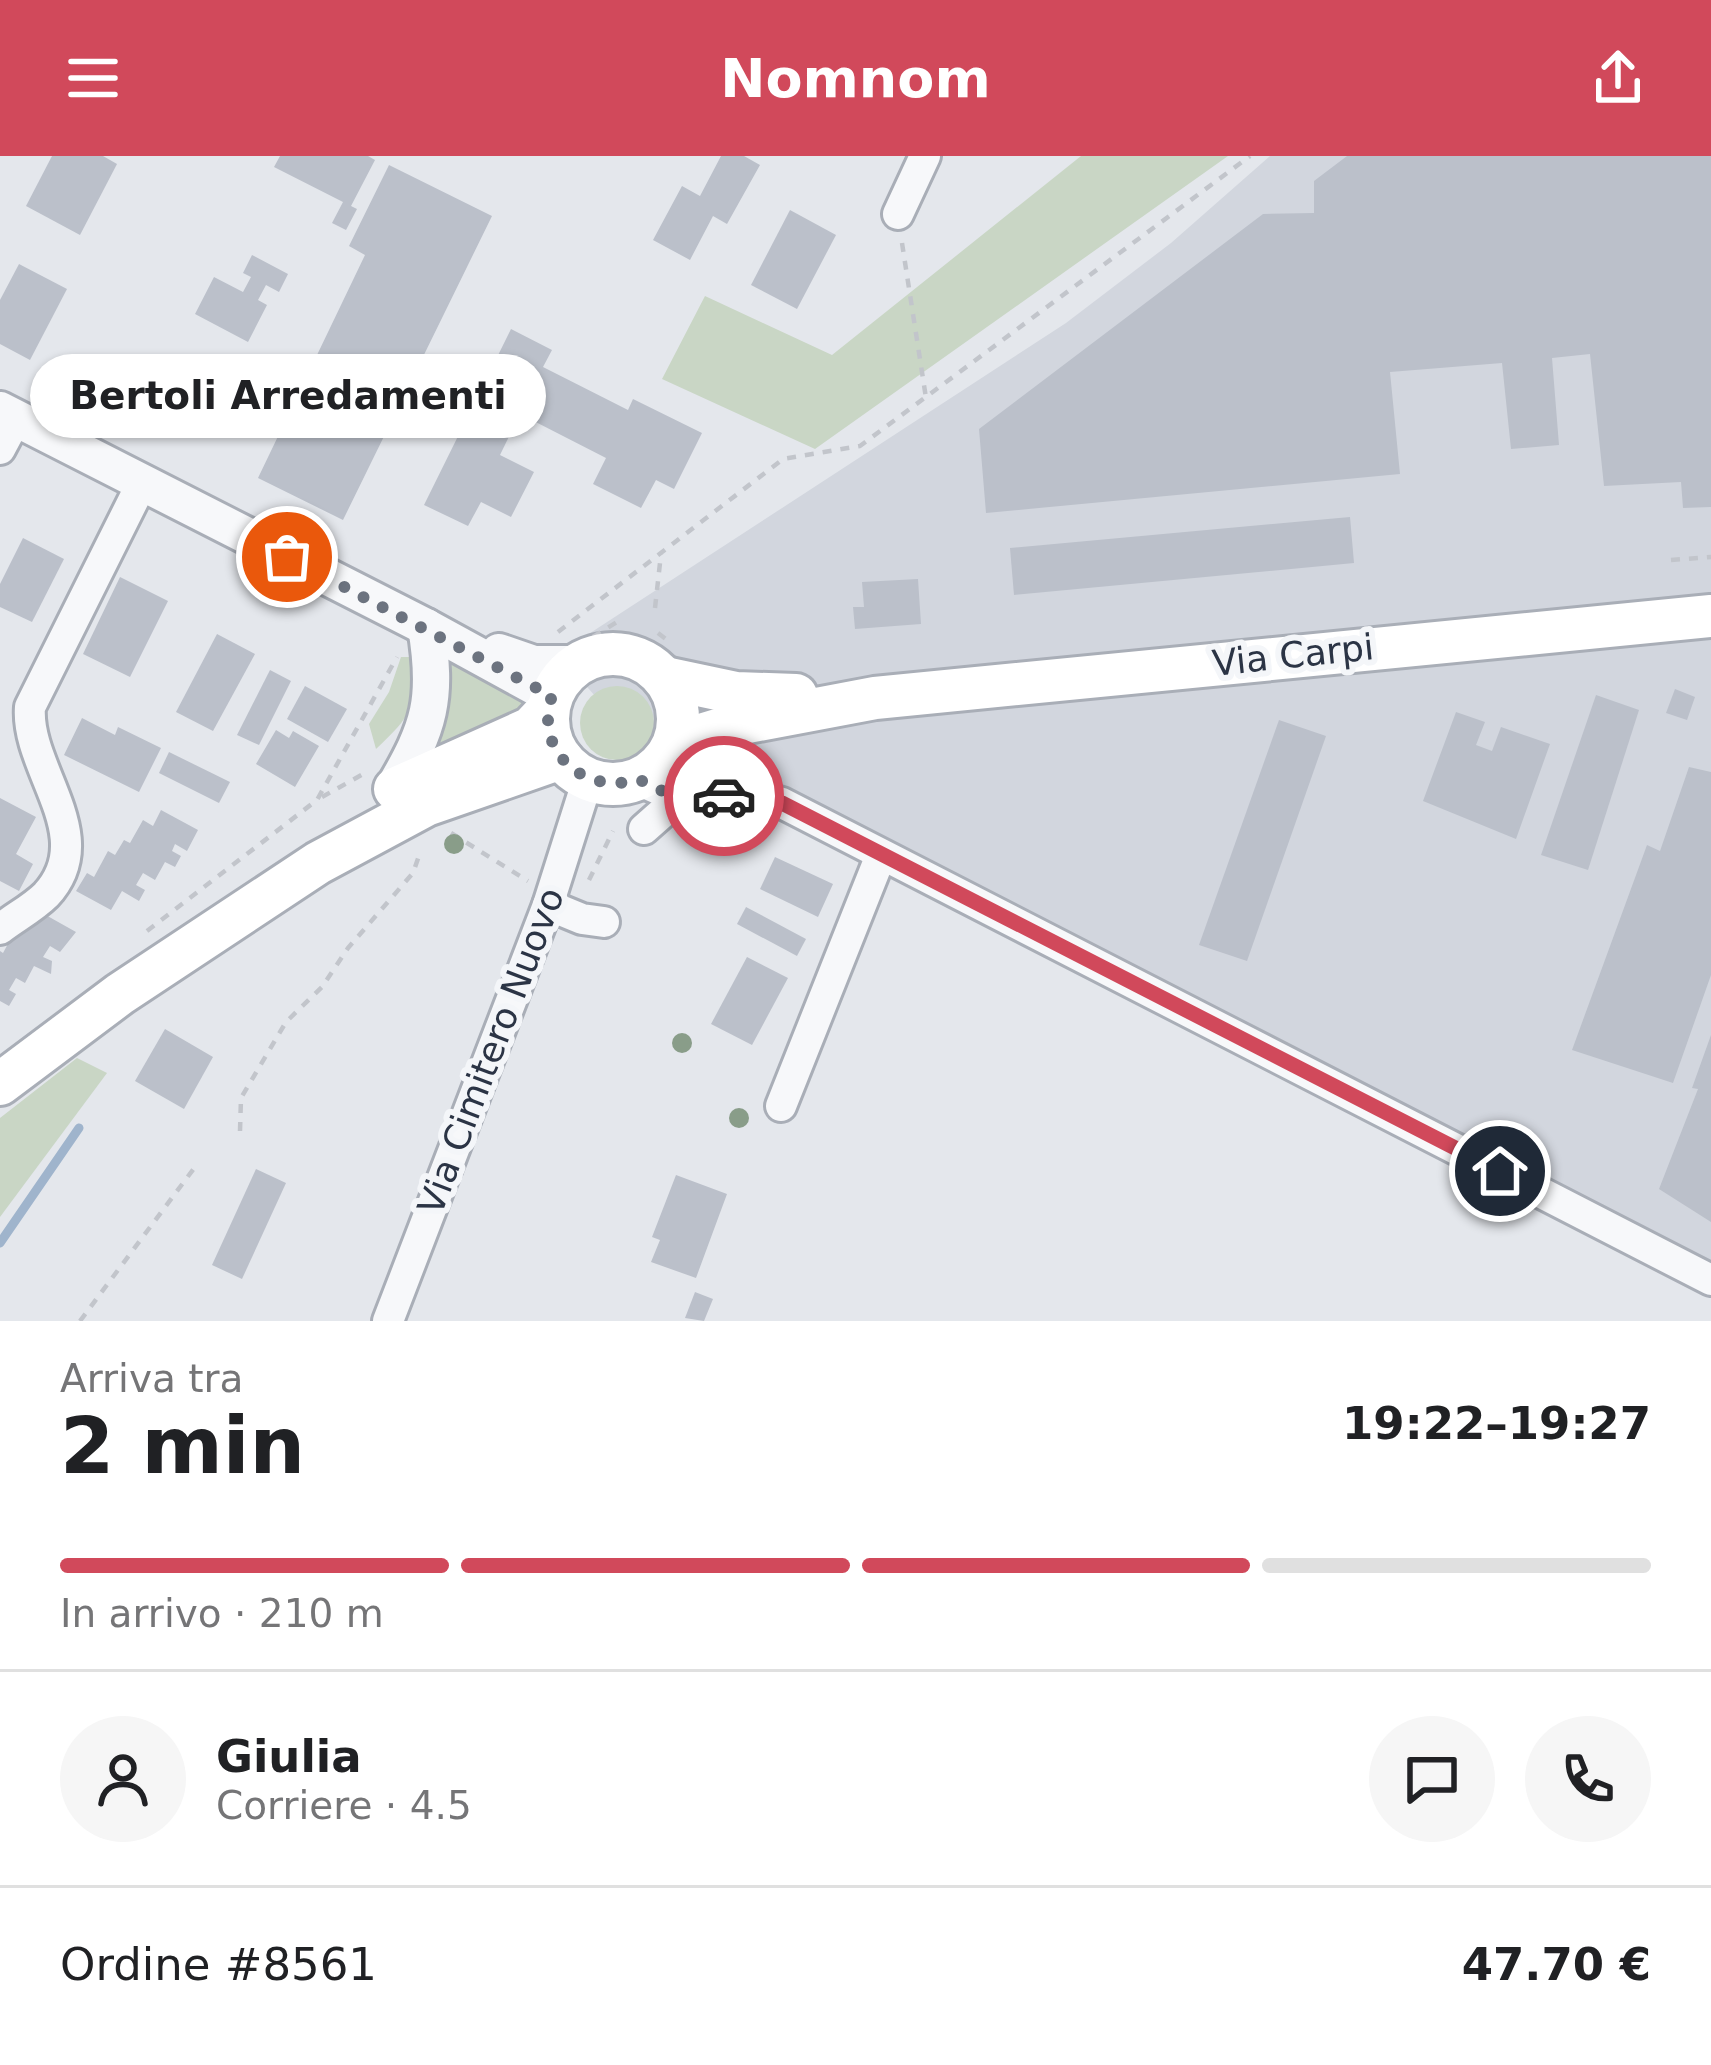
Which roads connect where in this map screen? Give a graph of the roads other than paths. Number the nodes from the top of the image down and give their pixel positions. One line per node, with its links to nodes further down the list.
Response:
1 (925, 156): 2 (street)
2 (898, 214)
3 (5, 426): 4 (street)
4 (142, 483): 6 (street); 17 (street)
5 (1711, 616): 9 (main road, Via Carpi)
6 (413, 621): 7 (street); 12 (street)
7 (557, 676): 8 (main road); 10 (main road); 12 (main road)
8 (665, 678): 9 (main road, Via Carpi); 11 (main road)
9 (875, 698): 11 (main road, Via Carpi)
10 (574, 768): 11 (main road); 15 (street, Via Cimitero Nuovo); 18 (main road)
11 (662, 768): 13 (street); 14 (street)
12 (385, 778): 18 (main road)
13 (630, 826)
14 (881, 855): 20 (street); 21 (street)
15 (549, 900): 16 (street); 22 (street, Via Cimitero Nuovo)
16 (604, 922)
17 (0, 929)
18 (120, 994): 19 (main road)
19 (0, 1084)
20 (781, 1106)
21 (1711, 1280)
22 (388, 1321)

